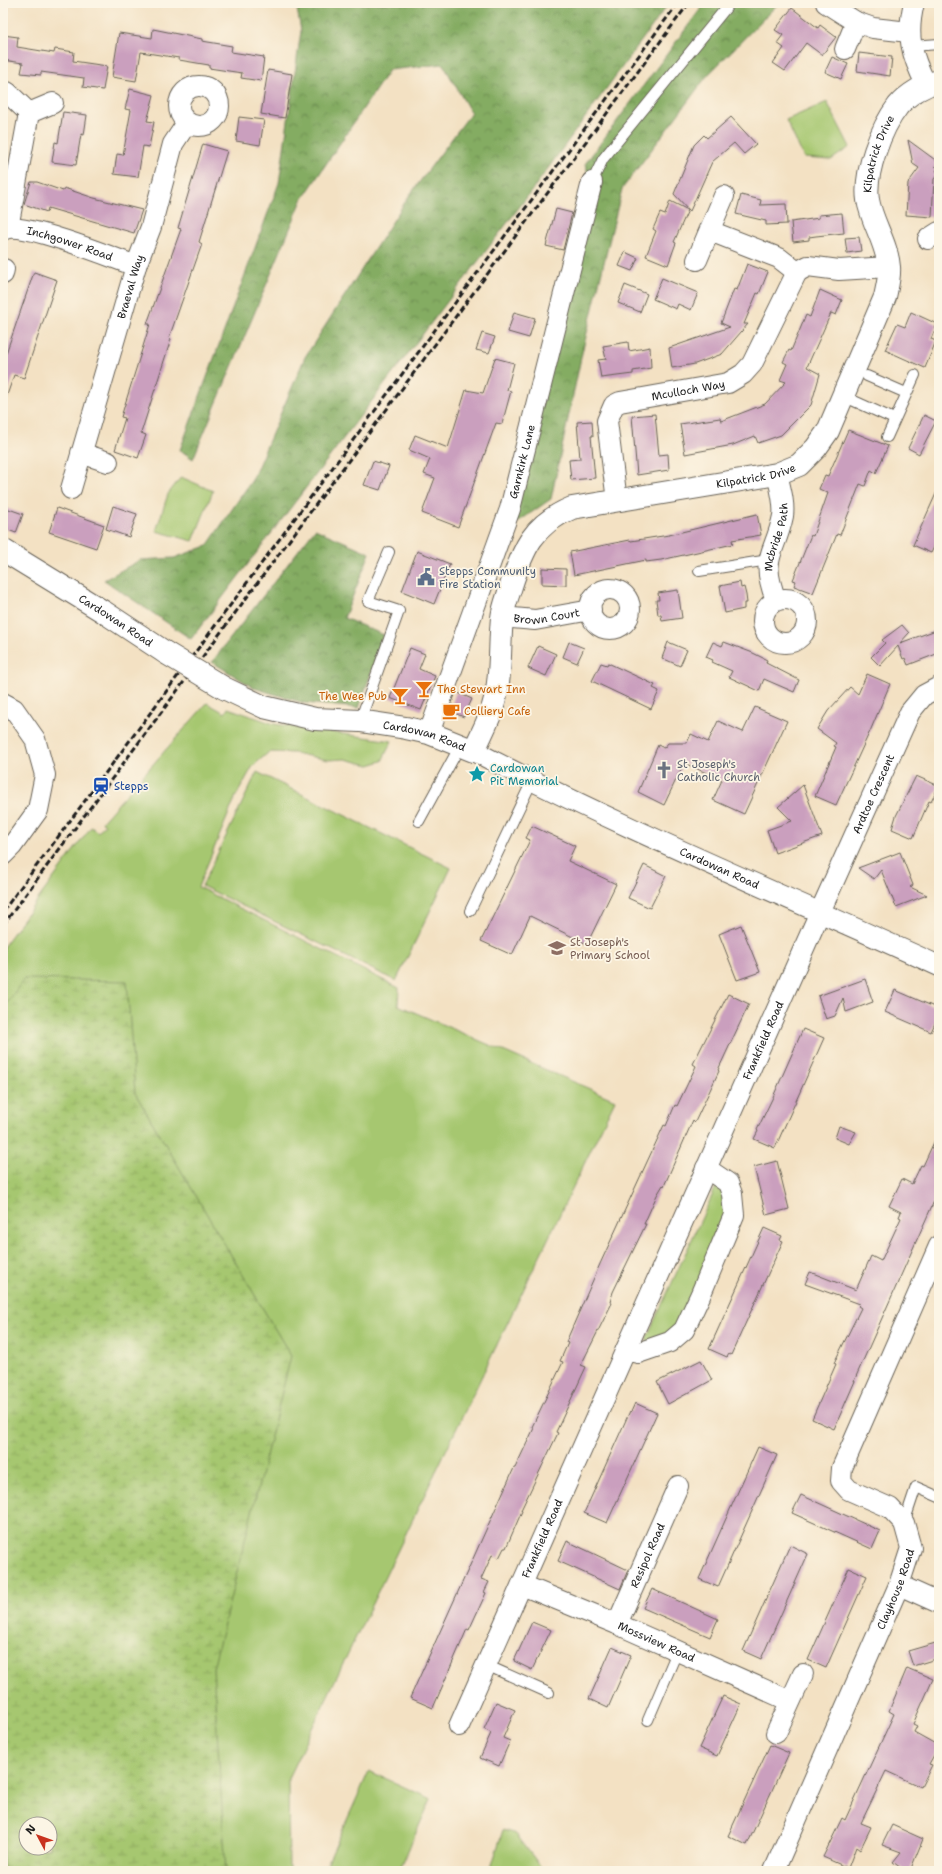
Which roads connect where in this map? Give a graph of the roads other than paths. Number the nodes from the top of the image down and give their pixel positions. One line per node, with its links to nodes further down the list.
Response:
1 (730, 3): 13 (lane)
2 (826, 3): 4 (street)
3 (914, 3): 5 (street)
4 (856, 22): 5 (street); 7 (street)
5 (910, 39): 6 (lane); 8 (street)
6 (939, 44)
7 (845, 48)
8 (933, 82): 19 (street, Kilpatrick Drive)
9 (7, 92): 11 (street)
10 (53, 103): 11 (street)
11 (29, 113): 15 (street)
12 (187, 123): 18 (street, Braeval Way)
13 (592, 182): 42 (street, Garnkirk Lane)
14 (724, 196): 16 (street)
15 (5, 229): 18 (street, Inchgower Road)
16 (710, 231): 17 (street); 20 (street)
17 (697, 260)
18 (136, 266): 27 (street, Braeval Way)
19 (889, 267): 20 (street); 24 (street, Kilpatrick Drive)
20 (797, 272): 31 (street, Mculloch Way)
21 (915, 375): 23 (lane)
22 (867, 376): 23 (lane)
23 (906, 393): 25 (lane)
24 (843, 396): 25 (lane); 29 (street, Kilpatrick Drive)
25 (894, 419): 26 (lane)
26 (887, 437)
27 (81, 453): 28 (street); 30 (street, Braeval Way)
28 (108, 462)
29 (777, 474): 31 (street, Kilpatrick Drive); 34 (street, Mcbride Path)
30 (70, 489)
31 (617, 501): 38 (street, Kilpatrick Drive)
32 (3, 550): 41 (street, Cardowan Road, bridge)
33 (389, 552): 41 (lane)
34 (769, 560): 35 (lane); 36 (street, Mcbride Path)
35 (699, 571)
36 (776, 600)
37 (591, 610): 38 (street, Brown Court)
38 (502, 617): 43 (street, Kilpatrick Drive)
39 (939, 688): 48 (street, Ardtoe Crescent)
40 (3, 703): 46 (street)
41 (360, 721): 42 (street, Cardowan Road)
42 (429, 733): 43 (street, Cardowan Road)
43 (467, 748): 44 (street, Cardowan Road); 45 (lane)
44 (532, 781): 47 (lane); 48 (street, Cardowan Road)
45 (420, 821)
46 (3, 855)
47 (470, 911)
48 (820, 912): 49 (street, Cardowan Road); 50 (street, Frankfield Road)
49 (939, 966)
50 (706, 1168): 52 (street, Frankfield Road); 52 (street)
51 (939, 1246): 55 (street)
52 (626, 1350): 56 (street, Frankfield Road)
53 (678, 1486): 59 (street, Resipol Road)
54 (939, 1497): 55 (lane)
55 (904, 1522): 57 (street, Clayhouse Road)
56 (522, 1585): 59 (street, Mossview Road); 61 (street, Frankfield Road)
57 (899, 1585): 58 (street); 68 (street, Clayhouse Road)
58 (939, 1603)
59 (617, 1624): 60 (street, Mossview Road)
60 (677, 1652): 64 (street, Mossview Road); 65 (lane)
61 (486, 1665): 63 (lane); 66 (street, Frankfield Road)
62 (802, 1674): 64 (street)
63 (549, 1693)
64 (790, 1701): 67 (street)
65 (648, 1720)
66 (459, 1726)
67 (776, 1733)
68 (774, 1871)

